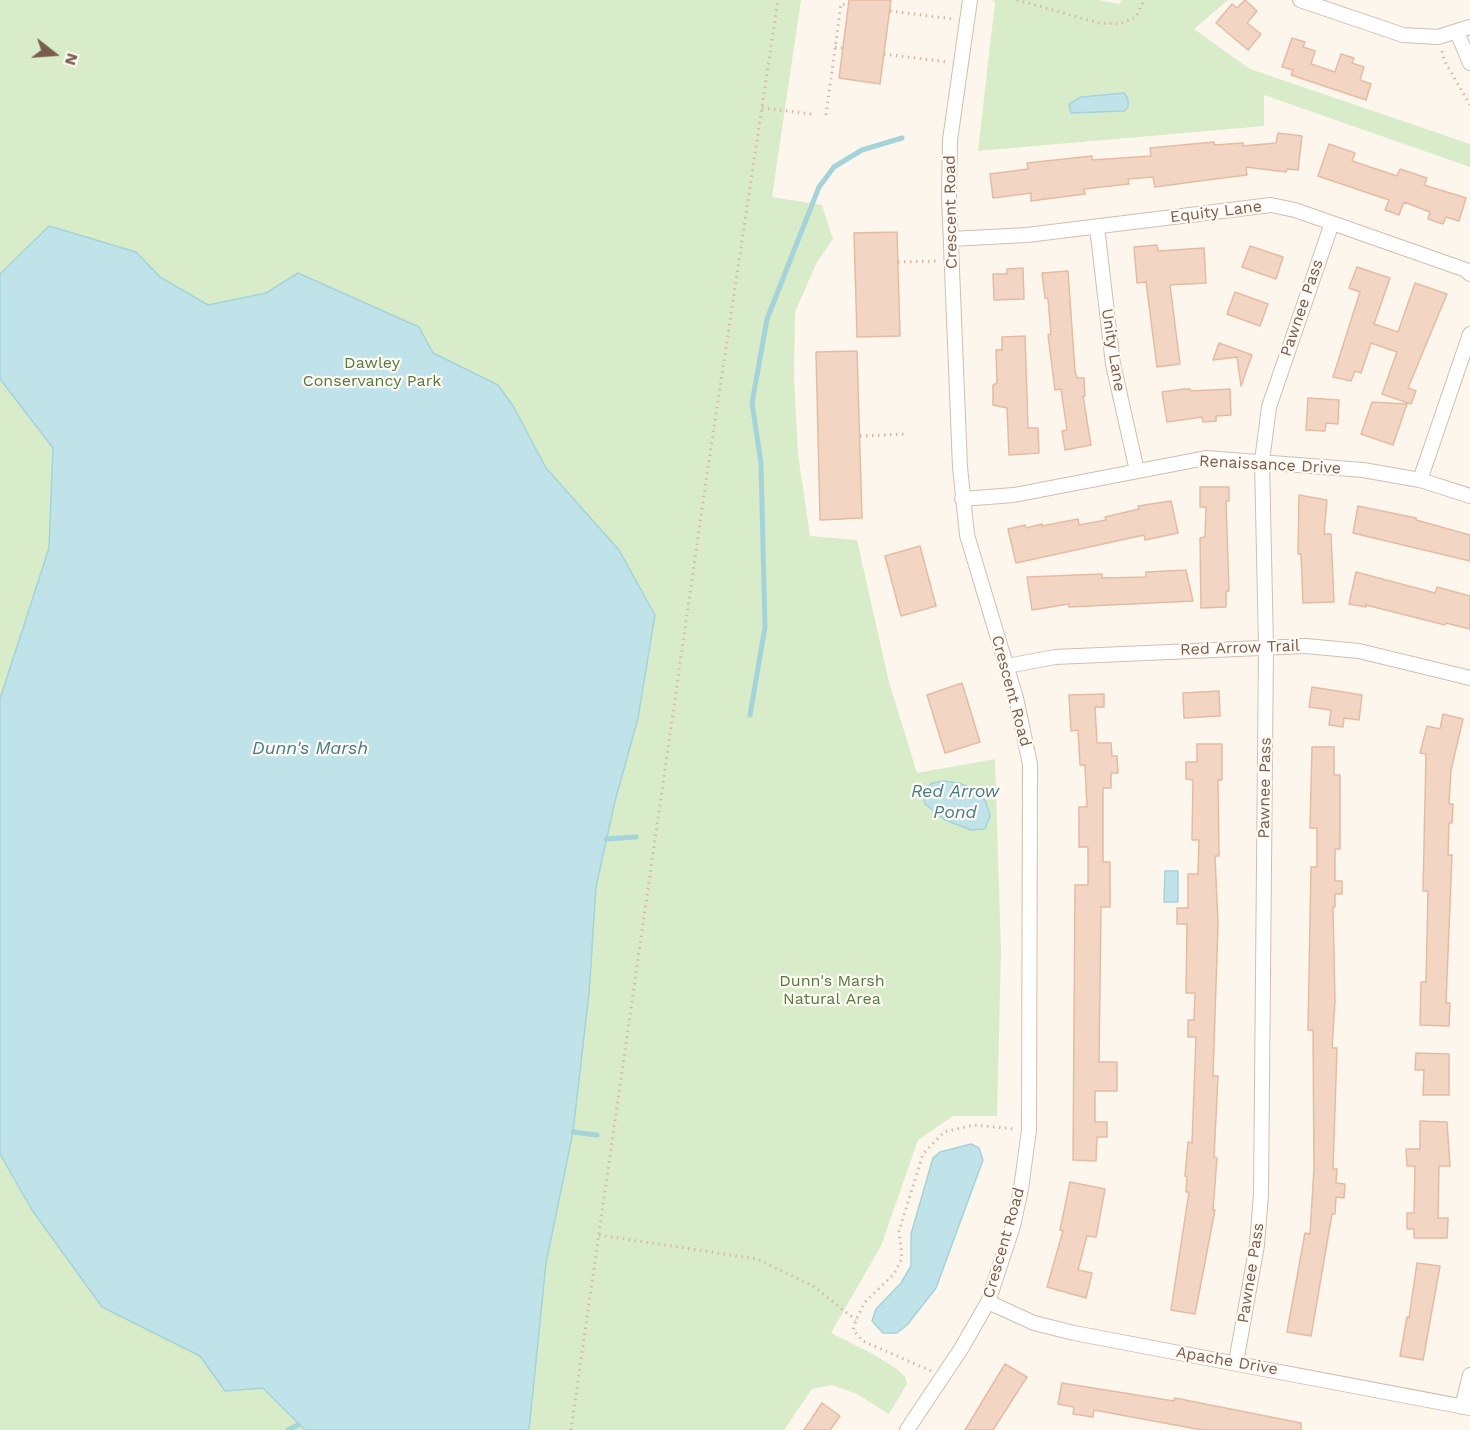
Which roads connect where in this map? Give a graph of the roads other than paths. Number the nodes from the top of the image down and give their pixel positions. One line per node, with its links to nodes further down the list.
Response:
1 (970, 0): 8 (street, Crescent Road)
2 (1300, 0): 4 (street)
3 (1470, 27): 4 (street)
4 (1456, 32): 5 (street)
5 (1470, 63)
6 (1332, 223): 7 (street, Equity Lane); 9 (street, Equity Lane); 11 (street, Pawnee Pass)
7 (1097, 227): 8 (street, Equity Lane); 12 (street, Unity Lane)
8 (951, 239): 15 (street, Crescent Road)
9 (1470, 274)
10 (1470, 334): 13 (street)
11 (1262, 461): 12 (street, Renaissance Drive); 13 (street, Renaissance Drive); 16 (street, Pawnee Pass)
12 (1137, 471): 15 (street, Renaissance Drive)
13 (1420, 480): 14 (street, Renaissance Drive)
14 (1470, 496)
15 (962, 499): 17 (street, Crescent Road)
16 (1266, 647): 17 (street, Red Arrow Trail); 18 (street, Red Arrow Trail); 20 (street, Pawnee Pass)
17 (1007, 666): 19 (street, Crescent Road)
18 (1470, 678)
19 (988, 1302): 20 (street, Apache Drive); 23 (street, Crescent Road)
20 (1236, 1362): 22 (street, Apache Drive)
21 (1470, 1375): 22 (street)
22 (1466, 1407)
23 (907, 1430)

